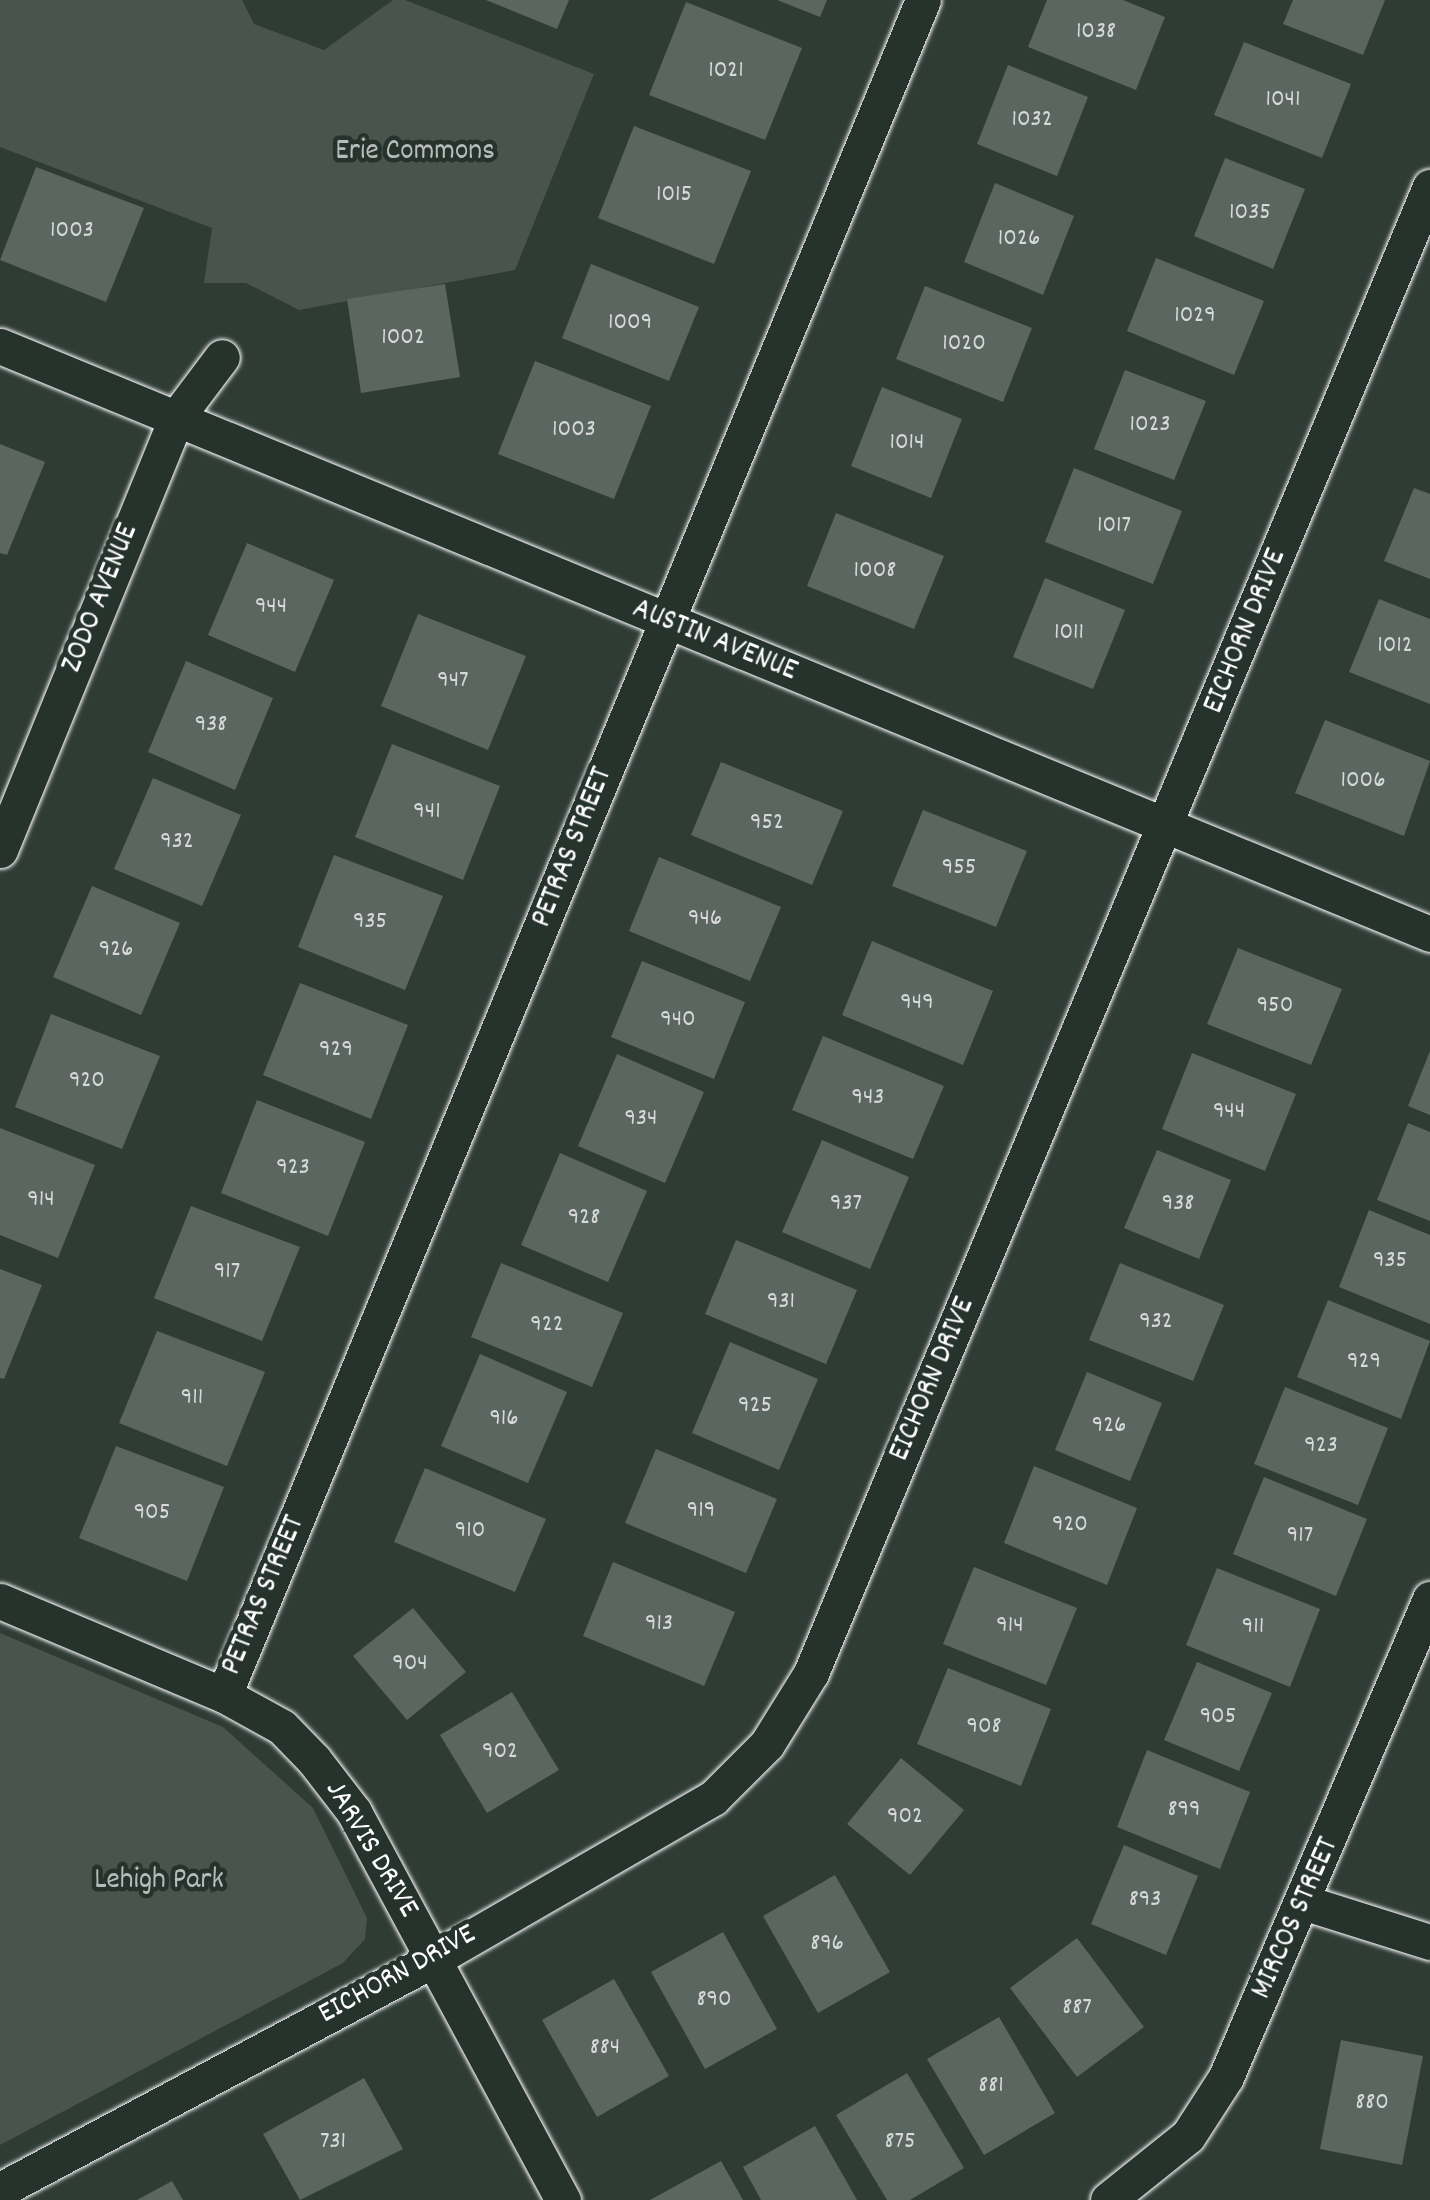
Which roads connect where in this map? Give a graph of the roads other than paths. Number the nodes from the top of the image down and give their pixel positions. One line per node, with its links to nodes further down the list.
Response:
1 (922, 0): 6 (street, PETRAS STREET)
2 (1430, 187): 7 (street, EICHORN DRIVE)
3 (0, 346): 5 (street, AUSTIN AVENUE)
4 (222, 357): 5 (street, ZODO AVENUE)
5 (176, 418): 6 (street, AUSTIN AVENUE); 8 (street, ZODO AVENUE)
6 (667, 622): 7 (street, AUSTIN AVENUE); 12 (street, PETRAS STREET)
7 (1168, 825): 9 (street, AUSTIN AVENUE); 15 (street, EICHORN DRIVE)
8 (0, 850)
9 (1430, 934)
10 (1430, 1599): 13 (street, MIRCOS STREET)
11 (0, 1601): 12 (street, JARVIS DRIVE)
12 (224, 1695): 15 (street, JARVIS DRIVE)
13 (1306, 1903): 14 (street); 18 (street, MIRCOS STREET)
14 (1430, 1942)
15 (434, 1959): 16 (street, EICHORN DRIVE); 17 (street, JARVIS DRIVE)
16 (0, 2190)
17 (564, 2200)
18 (1108, 2200)

